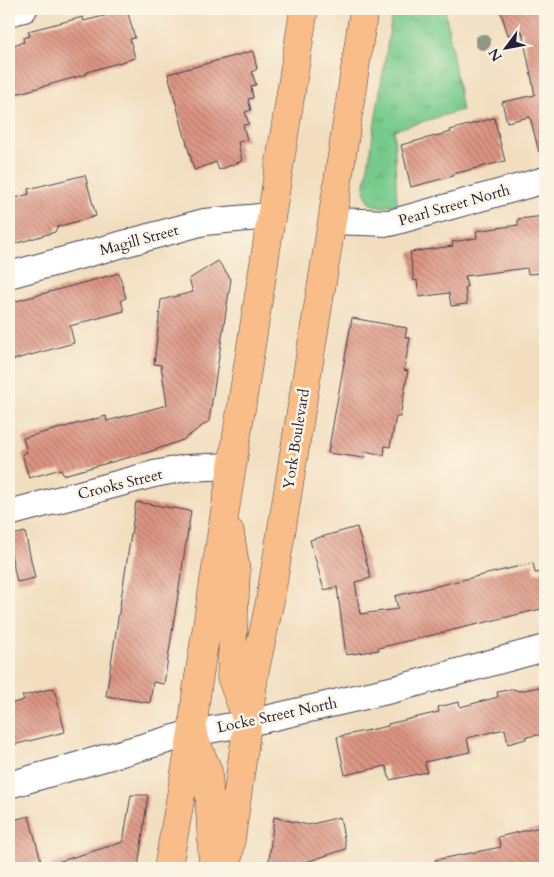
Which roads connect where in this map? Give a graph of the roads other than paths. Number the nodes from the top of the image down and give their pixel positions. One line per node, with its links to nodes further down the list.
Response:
1 (24, 9): 4 (street)
2 (304, 9): 6 (main road)
3 (364, 9): 7 (main road, York Boulevard)
4 (9, 13)
5 (545, 180): 7 (street, Pearl Street North)
6 (271, 216): 8 (street, Magill Street); 9 (main road)
7 (332, 221): 13 (main road, York Boulevard)
8 (9, 275)
9 (232, 466): 10 (main road); 11 (street, Crooks Street)
10 (226, 503): 13 (main road); 14 (main road)
11 (9, 513)
12 (545, 648): 13 (street, Locke Street North)
13 (248, 723): 14 (street, Locke Street North); 18 (main road, York Boulevard)
14 (192, 733): 15 (street, Locke Street North); 16 (main road); 17 (main road)
15 (9, 785)
16 (168, 868)
17 (213, 868)
18 (227, 868)

